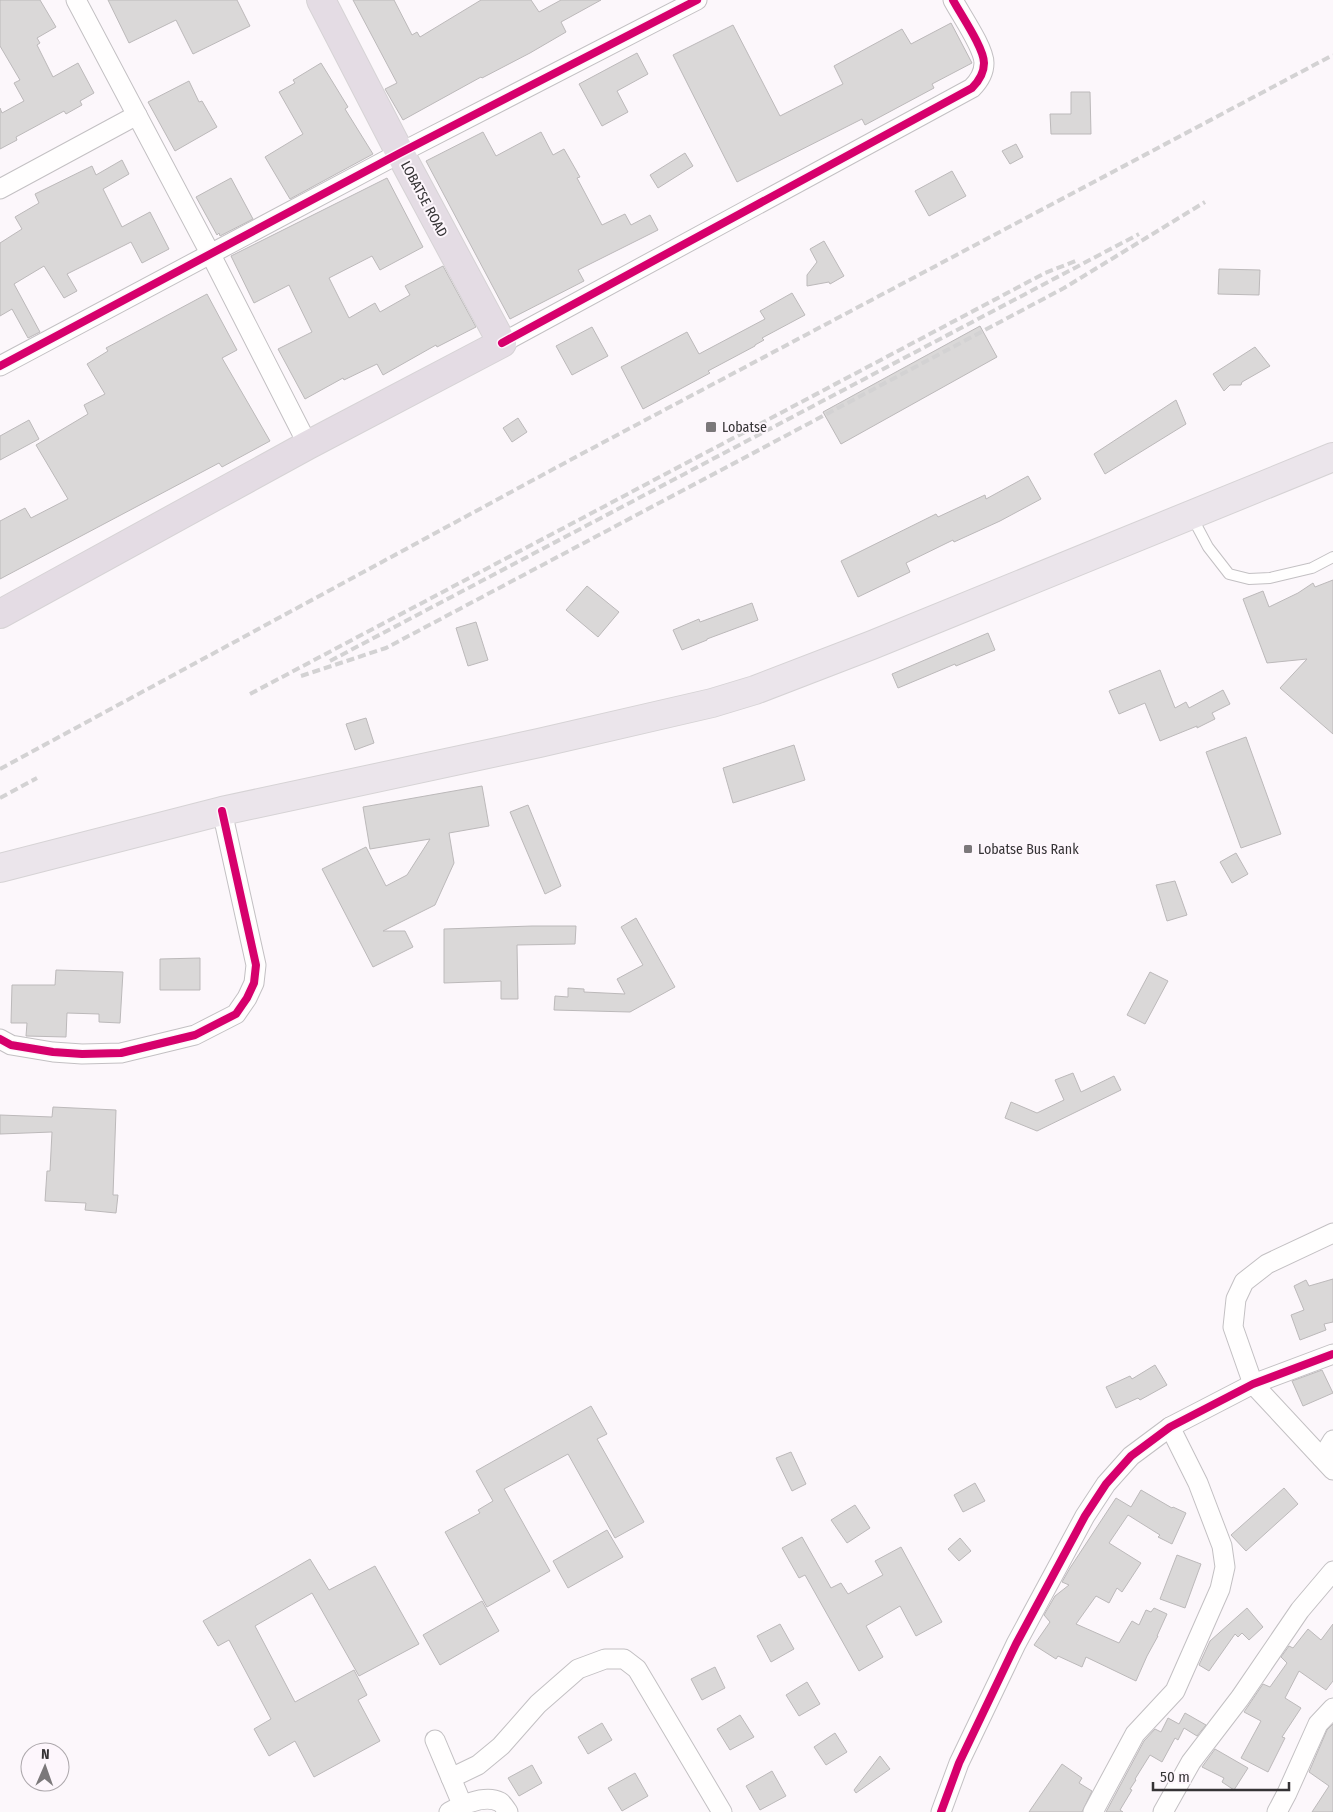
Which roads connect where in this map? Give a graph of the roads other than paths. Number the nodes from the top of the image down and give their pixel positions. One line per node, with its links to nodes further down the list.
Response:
1 (76, 0): 5 (street)
2 (321, 0): 6 (highway, LOBATSE ROAD)
3 (697, 0): 6 (street)
4 (953, 0): 9 (street)
5 (137, 115): 7 (street); 8 (street)
6 (400, 154): 8 (street); 9 (highway, LOBATSE ROAD)
7 (0, 189)
8 (211, 255): 10 (street); 11 (street)
9 (502, 343): 11 (highway)
10 (0, 366)
11 (308, 445): 15 (highway)
12 (1333, 457): 13 (main road)
13 (1191, 515): 14 (lane); 16 (main road)
14 (1333, 557)
15 (0, 614)
16 (222, 811): 17 (main road); 18 (street)
17 (0, 868)
18 (0, 1039)
19 (1333, 1233): 21 (street)
20 (1333, 1354): 21 (street)
21 (1253, 1384): 22 (street); 24 (street)
22 (1170, 1427): 32 (street); 33 (street)
23 (1333, 1440): 24 (street)
24 (1328, 1464)
25 (1333, 1571): 34 (street)
26 (1333, 1708): 35 (street)
27 (435, 1740): 28 (street)
28 (451, 1778): 29 (street); 31 (street)
29 (456, 1808): 30 (street)
30 (508, 1812)
31 (722, 1812)
32 (941, 1812)
33 (1093, 1812)
34 (1163, 1812)
35 (1276, 1812)

